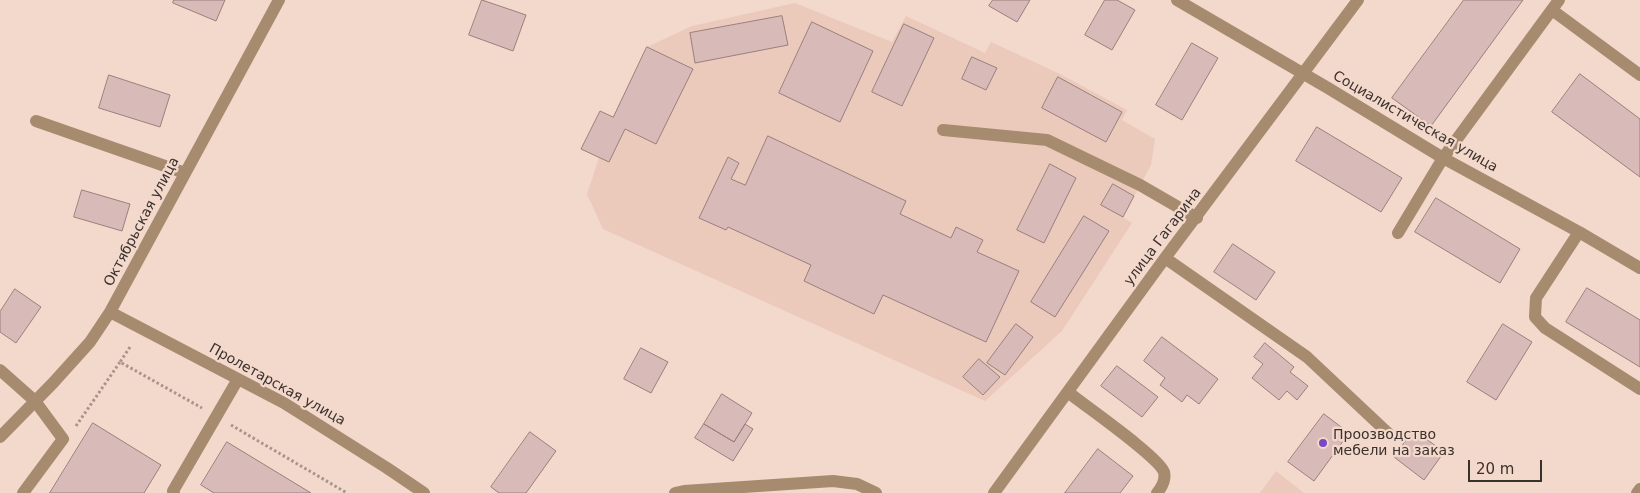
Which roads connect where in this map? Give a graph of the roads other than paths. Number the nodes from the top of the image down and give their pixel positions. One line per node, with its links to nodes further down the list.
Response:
1 (278, 0): 10 (street, Октябрьская улица)
2 (1177, 0): 5 (street, Социалистическая улица)
3 (1358, 0): 5 (street, улица Гагарина)
4 (1556, 5): 6 (street); 9 (street)
5 (1303, 74): 9 (street, Социалистическая улица); 11 (street, улица Гагарина)
6 (1640, 74)
7 (36, 121): 10 (street)
8 (943, 130): 11 (street)
9 (1443, 158): 12 (street, Социалистическая улица); 13 (street)
10 (185, 173): 16 (street, Октябрьская улица)
11 (1196, 218): 14 (street, улица Гагарина)
12 (1579, 232): 15 (street, Социалистическая улица); 19 (street)
13 (1398, 233)
14 (1165, 258): 20 (street, улица Гагарина); 22 (street)
15 (1640, 268)
16 (110, 312): 18 (street, Пролетарская улица); 21 (street, Октябрьская улица)
17 (0, 370): 21 (street)
18 (238, 379): 25 (street); 27 (street, Пролетарская улица)
19 (1640, 389)
20 (1068, 392): 30 (street, улица Гагарина); 31 (street)
21 (35, 401): 23 (street, Октябрьская улица); 26 (street)
22 (1388, 434)
23 (0, 436)
24 (1640, 489): 32 (street)
25 (173, 492)
26 (23, 493)
27 (424, 493)
28 (674, 493): 29 (street)
29 (876, 493)
30 (994, 493)
31 (1157, 493)
32 (1637, 493)

